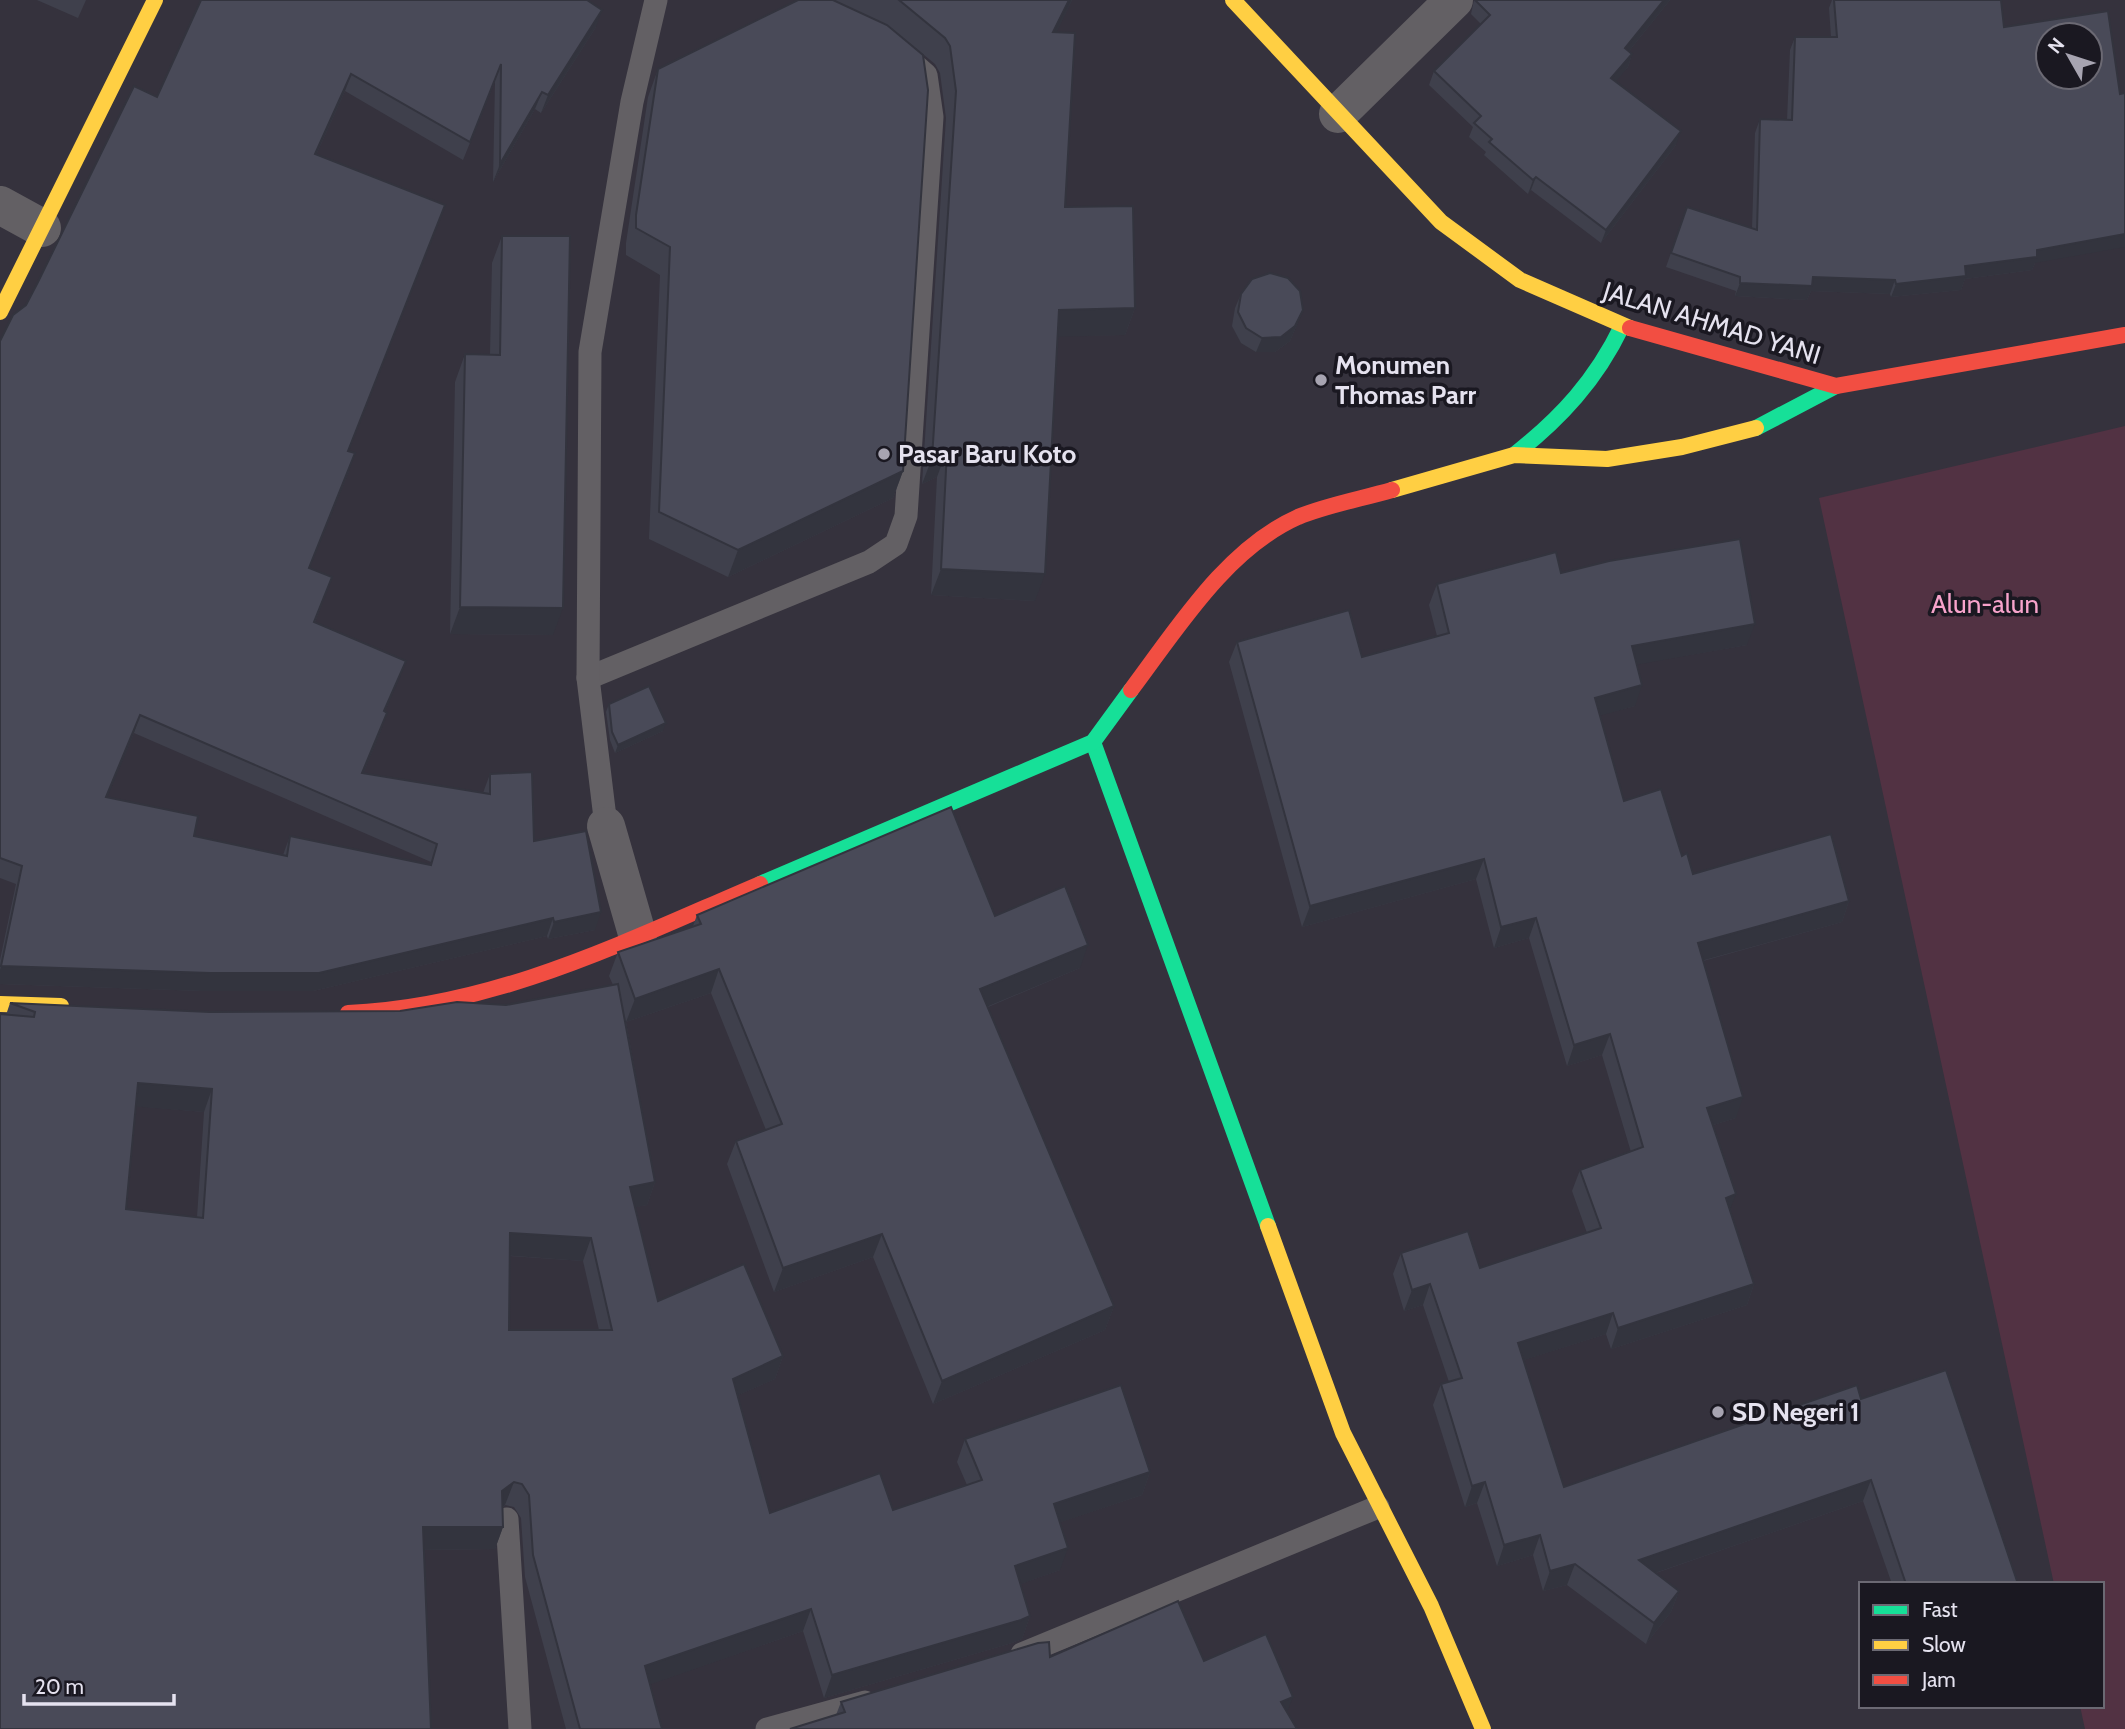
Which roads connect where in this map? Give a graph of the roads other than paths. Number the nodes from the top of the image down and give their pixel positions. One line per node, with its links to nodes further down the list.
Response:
1 (155, 0): 8 (main road)
2 (656, 0): 14 (lane)
3 (1233, 0): 6 (main road, JALAN AHMAD YANI)
4 (1454, 0): 6 (street)
5 (885, 40): 14 (lane)
6 (1338, 114): 10 (main road, JALAN AHMAD YANI)
7 (0, 205): 8 (street)
8 (42, 228): 9 (main road)
9 (0, 312)
10 (1622, 326): 12 (main road, JALAN AHMAD YANI); 13 (main road)
11 (2125, 335): 12 (main road, JALAN AHMAD YANI)
12 (1836, 386): 13 (main road)
13 (1514, 454): 15 (main road)
14 (588, 678): 16 (lane)
15 (1093, 742): 17 (main road); 21 (main road)
16 (606, 826): 17 (street)
17 (638, 937): 20 (main road)
18 (0, 1004): 19 (main road)
19 (81, 1007)
20 (338, 1013)
21 (1378, 1507): 23 (lane); 27 (main road)
22 (507, 1520): 25 (lane)
23 (1004, 1660)
24 (886, 1696): 26 (lane)
25 (520, 1729)
26 (767, 1729)
27 (1484, 1729)

